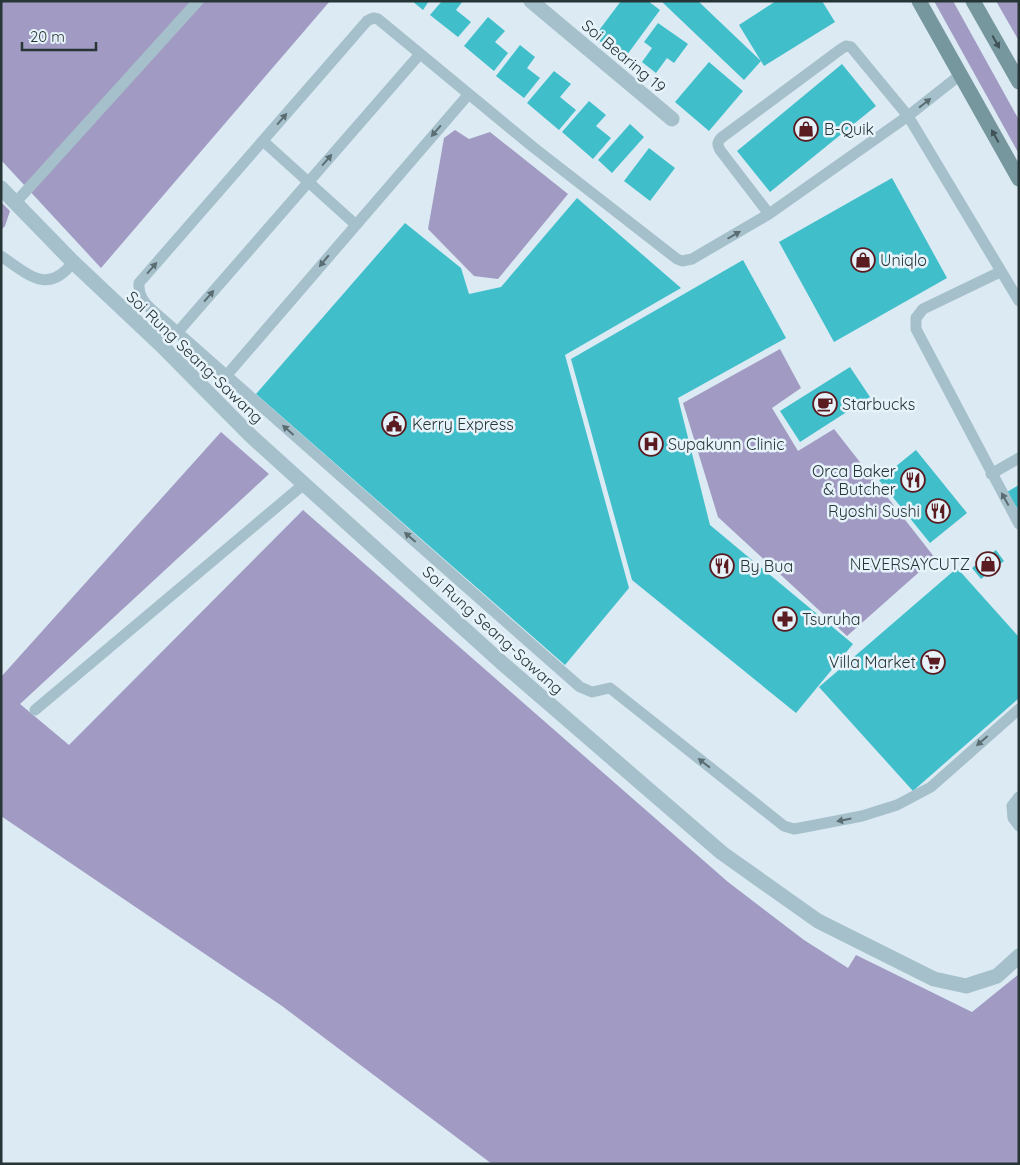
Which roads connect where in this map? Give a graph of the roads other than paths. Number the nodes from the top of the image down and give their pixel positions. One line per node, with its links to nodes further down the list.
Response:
1 (198, 1): 15 (lane)
2 (531, 1): 10 (street, Soi Bearing 19)
3 (919, 1): 6 (street)
4 (973, 1): 7 (street, one-way to 7)
5 (420, 54): 8 (lane); 11 (lane, one-way to 5); 13 (lane, one-way to 5)
6 (960, 75): 9 (lane, one-way to 6); 12 (street, one-way to 6)
7 (1019, 82)
8 (468, 94): 16 (lane, one-way to 16); 17 (lane, one-way to 17)
9 (908, 116): 16 (lane); 16 (lane); 20 (lane)
10 (672, 119)
11 (263, 141): 13 (lane); 22 (lane, one-way to 11)
12 (1019, 179)
13 (309, 181): 17 (lane); 22 (lane, one-way to 13)
14 (1, 188): 15 (street, Soi Rung Seang-Sawang)
15 (16, 202): 19 (street, Soi Rung Seang-Sawang)
16 (769, 214)
17 (355, 224): 23 (lane, one-way to 23)
18 (1, 256): 19 (lane)
19 (72, 262): 26 (street, Soi Rung Seang-Sawang)
20 (1000, 272): 21 (lane); 25 (lane)
21 (1019, 301)
22 (177, 333): 23 (lane)
23 (226, 376): 28 (lane, one-way to 23)
24 (1019, 458): 25 (lane)
25 (991, 474): 27 (lane, one-way to 25)
26 (304, 484): 29 (lane); 32 (street, Soi Rung Seang-Sawang)
27 (1019, 524)
28 (1019, 709)
29 (34, 710)
30 (1019, 797): 31 (lane)
31 (1019, 826)
32 (1019, 956)

